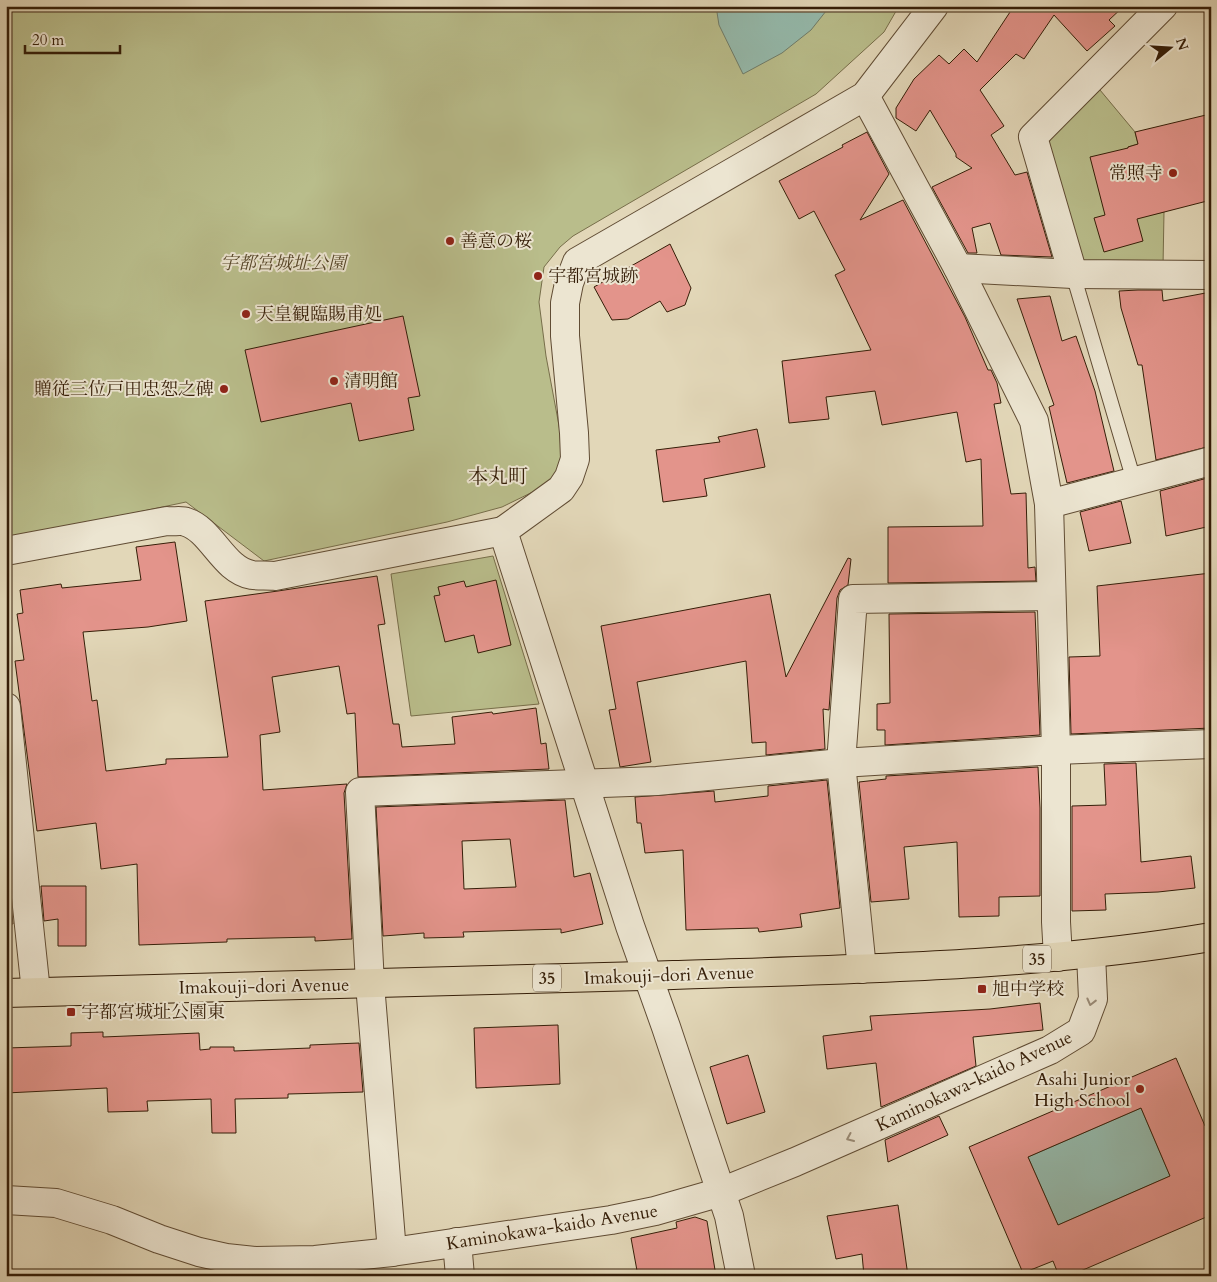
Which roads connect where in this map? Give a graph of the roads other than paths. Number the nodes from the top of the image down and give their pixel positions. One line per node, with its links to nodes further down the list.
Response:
1 (934, 6): 3 (street)
2 (1163, 6): 5 (street)
3 (865, 96): 4 (street); 10 (street)
4 (958, 268): 5 (street); 9 (street)
5 (1073, 274): 6 (street); 8 (lane)
6 (1211, 275)
7 (1211, 461): 8 (street)
8 (1134, 482): 9 (street)
9 (1049, 504): 12 (street)
10 (503, 531): 11 (street); 17 (street)
11 (6, 552)
12 (1050, 596): 15 (street); 16 (street)
13 (6, 706): 24 (street)
14 (1211, 744): 15 (street)
15 (1056, 750): 16 (street); 20 (street)
16 (841, 763): 17 (street); 21 (street)
17 (584, 783): 22 (street); 23 (street)
18 (1211, 937): 19 (main road, Imakouji-dori Avenue / 35)
19 (1091, 954): 20 (main road, Imakouji-dori Avenue / 35); 26 (street, Kaminokawa-kaido Avenue, one-way to 26)
20 (1058, 957): 21 (main road, Imakouji-dori Avenue / 35)
21 (862, 969): 22 (main road, Imakouji-dori Avenue / 35)
22 (648, 976): 23 (main road, Imakouji-dori Avenue / 35); 26 (street)
23 (370, 984): 24 (main road, Imakouji-dori Avenue / 35); 29 (street)
24 (36, 992): 25 (main road, Imakouji-dori Avenue / 35)
25 (6, 993)
26 (721, 1192): 28 (street, Kaminokawa-kaido Avenue); 32 (street)
27 (6, 1200): 30 (street, Kaminokawa-kaido Avenue)
28 (457, 1242): 29 (street, Kaminokawa-kaido Avenue); 31 (street)
29 (392, 1252): 30 (street, Kaminokawa-kaido Avenue)
30 (316, 1268)
31 (460, 1276)
32 (741, 1276)

